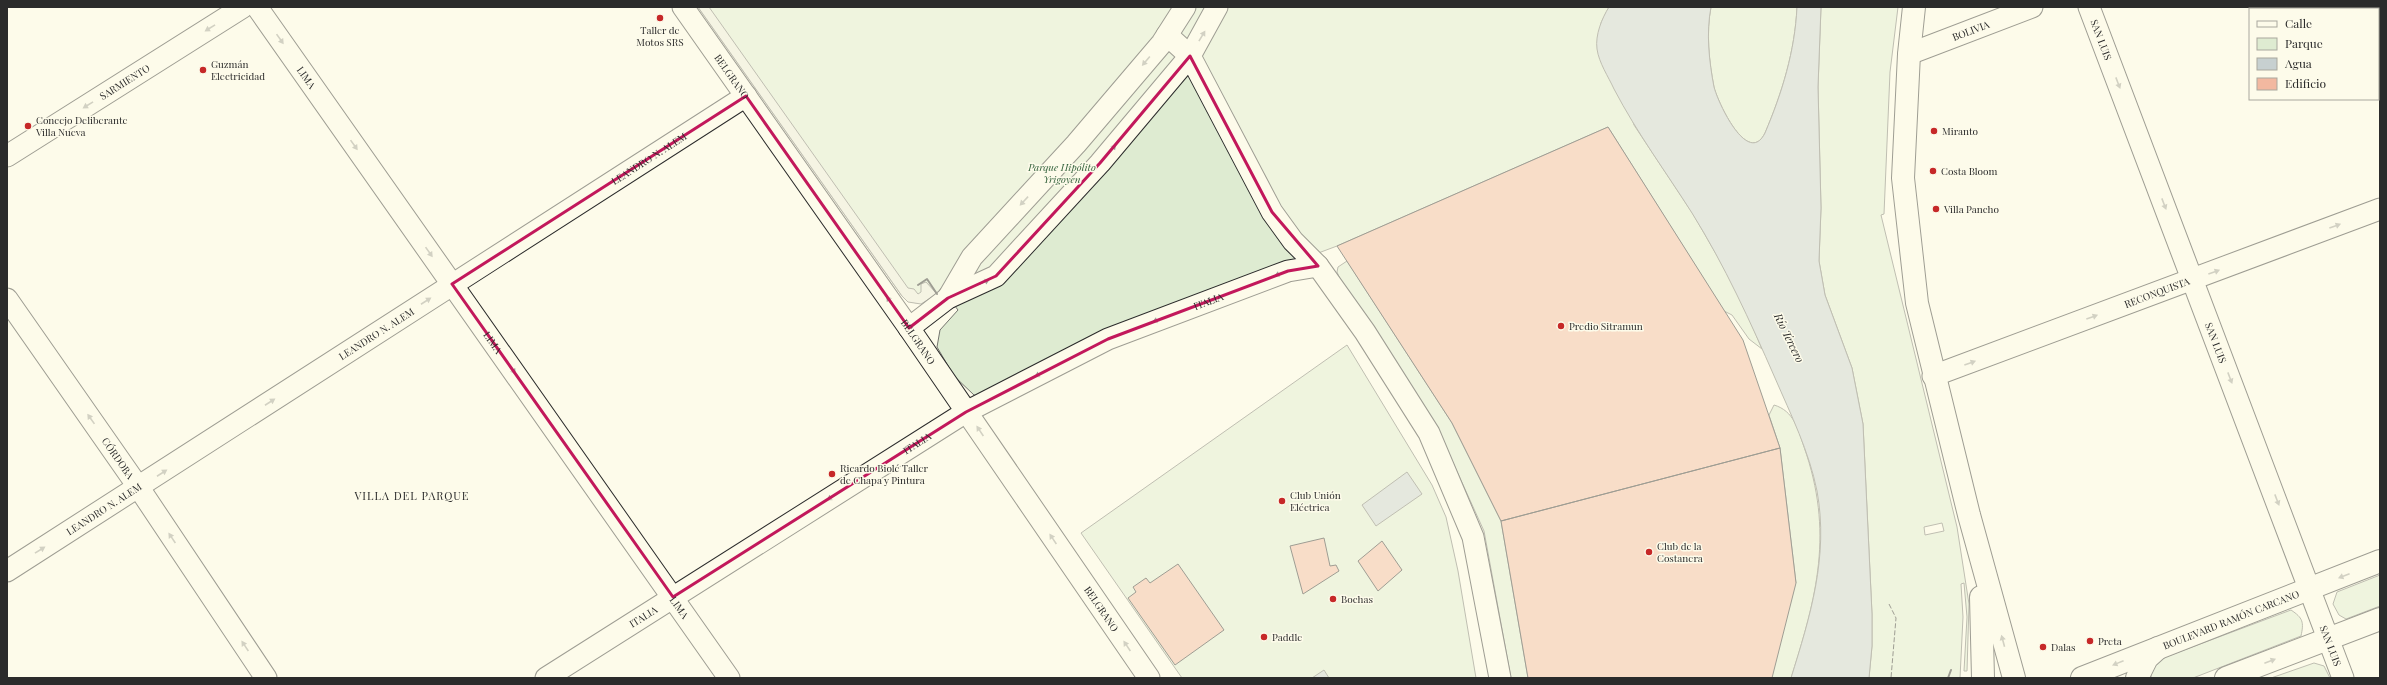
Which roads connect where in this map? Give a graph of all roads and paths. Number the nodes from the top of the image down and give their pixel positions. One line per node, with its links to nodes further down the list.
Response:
1 (243, 7): 13 (street, SARMIENTO, one-way to 13)
2 (257, 7): 17 (street, LIMA, one-way to 17)
3 (684, 7): 12 (street, BELGRANO)
4 (1185, 7): 9 (street)
5 (1217, 7): 11 (street, one-way to 5)
6 (1914, 7): 10 (main road)
7 (2032, 7): 10 (street, BOLIVIA)
8 (2089, 7): 16 (street, SAN LUIS, one-way to 16)
9 (1167, 35): 11 (street); 18 (street, one-way to 18)
10 (1909, 54): 21 (main road)
11 (1190, 56): 15 (street); 18 (street, one-way to 11)
12 (746, 96): 17 (street, LEANDRO N. ALEM); 20 (street, BELGRANO, one-way to 12)
13 (7, 156)
14 (2380, 209): 16 (street, RECONQUISTA, one-way to 14)
15 (1318, 266): 22 (street, ITALIA, one-way to 22); 37 (street)
16 (2192, 279): 21 (street, RECONQUISTA, one-way to 16); 27 (street, SAN LUIS, one-way to 27)
17 (452, 284): 23 (street, LEANDRO N. ALEM, one-way to 17); 28 (street, LIMA, one-way to 28)
18 (948, 298): 20 (street)
19 (7, 299): 23 (street, CÓRDOBA, one-way to 19)
20 (909, 328): 22 (street, BELGRANO)
21 (1934, 376): 24 (main road)
22 (966, 412): 28 (street, ITALIA, one-way to 28); 36 (street, BELGRANO, one-way to 22)
23 (139, 488): 26 (street, LEANDRO N. ALEM, one-way to 23); 33 (street, CÓRDOBA, one-way to 23)
24 (1969, 515): 38 (main road); 39 (main road, one-way to 24)
25 (2380, 562): 27 (main road, BOULEVARD RAMÓN CARCANO, one-way to 27)
26 (7, 571)
27 (2311, 589): 30 (street, SAN LUIS); 31 (main road, BOULEVARD RAMÓN CARCANO)
28 (673, 597): 34 (street, ITALIA); 35 (street, LIMA)
29 (2380, 619): 30 (main road)
30 (2328, 638): 32 (main road, one-way to 30); 42 (street, SAN LUIS)
31 (2159, 647): 40 (main road, BOULEVARD RAMÓN CARCANO, one-way to 40); 41 (main road)
32 (2230, 677)
33 (266, 678)
34 (546, 678)
35 (729, 678)
36 (1149, 678)
37 (1500, 678)
38 (1983, 678)
39 (2014, 678)
40 (2082, 678)
41 (2138, 678)
42 (2344, 678)

